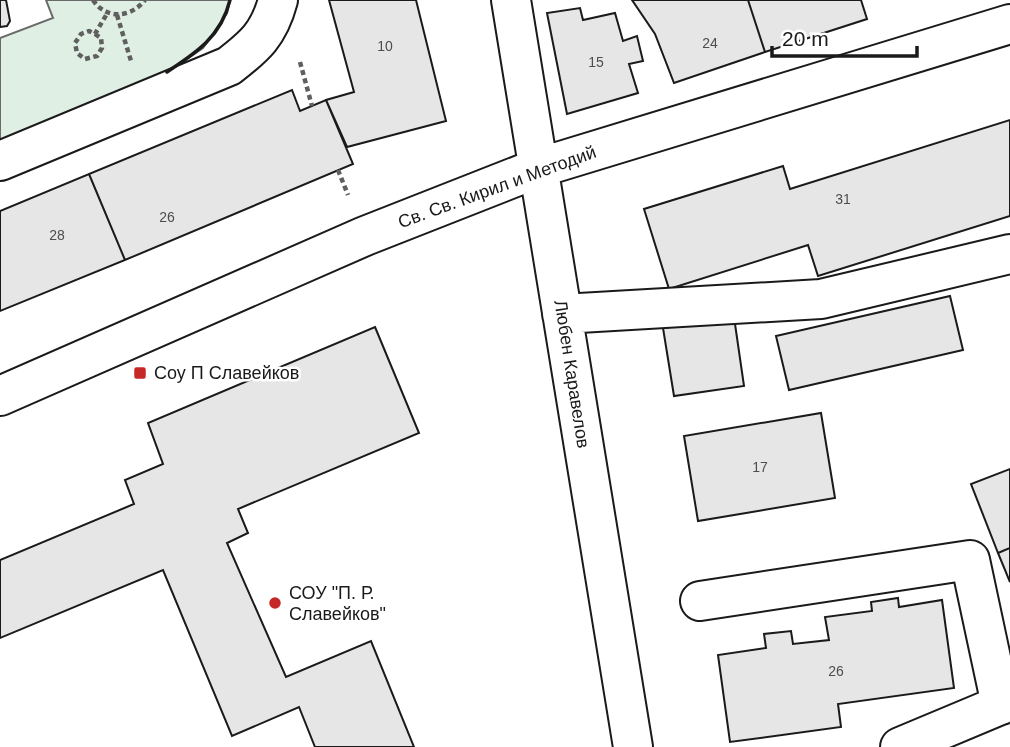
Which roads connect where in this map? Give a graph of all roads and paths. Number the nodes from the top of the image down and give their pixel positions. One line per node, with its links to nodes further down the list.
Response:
1 (93, 0): 5 (path)
2 (145, 0): 5 (path)
3 (278, 0): 8 (street)
4 (511, 0): 9 (street, Любен Каравелов)
5 (108, 12): 7 (path)
6 (1010, 24): 9 (street, Св. Св. Кирил и Методий)
7 (95, 34): 7 (path)
8 (0, 161)
9 (538, 168): 11 (street, Любен Каравелов); 12 (street, Св. Св. Кирил и Методий)
10 (1010, 254): 11 (street)
11 (562, 314): 15 (street, Любен Каравелов)
12 (0, 396)
13 (700, 601): 14 (street)
14 (1005, 703): 16 (street)
15 (633, 747)
16 (900, 747)

